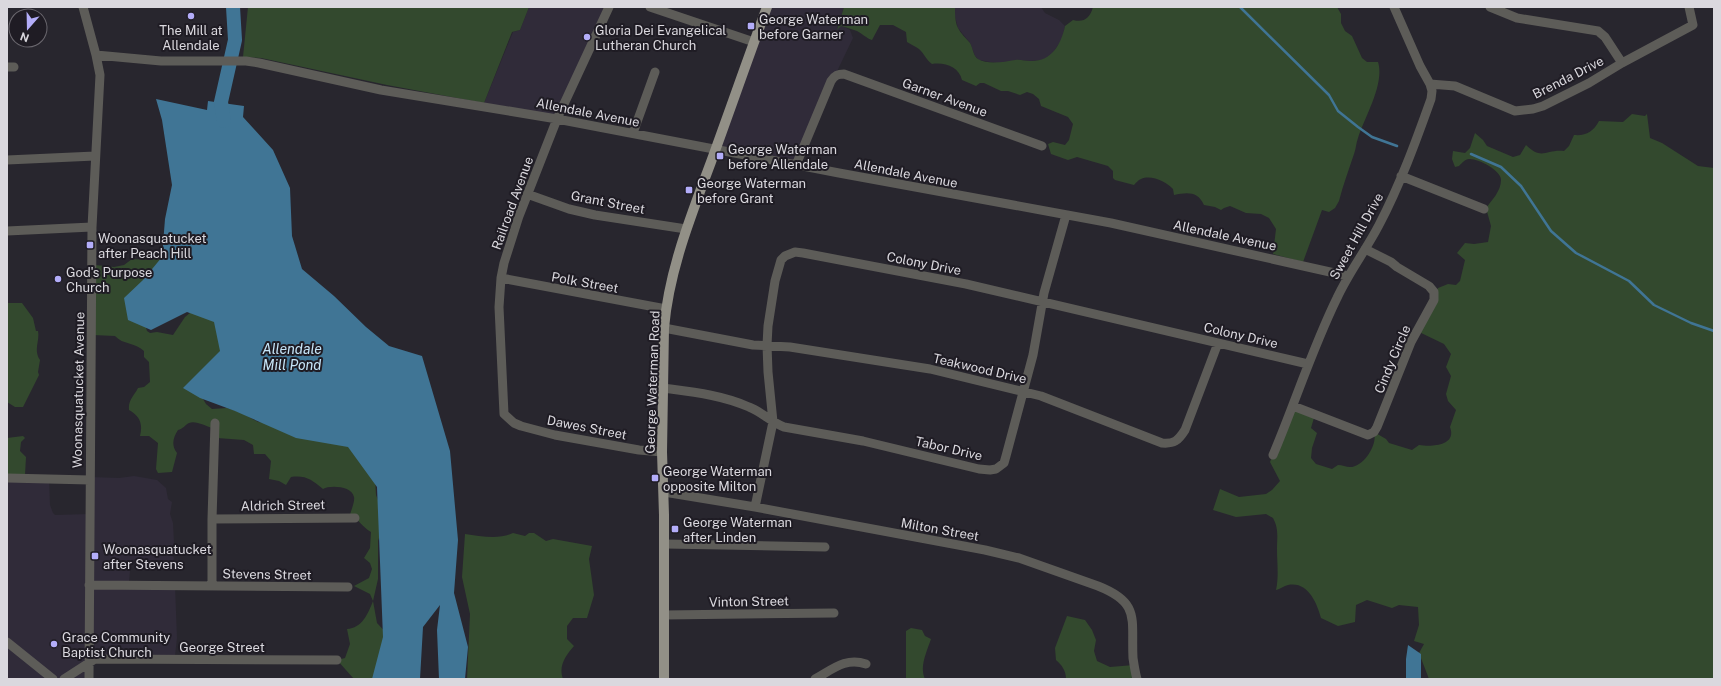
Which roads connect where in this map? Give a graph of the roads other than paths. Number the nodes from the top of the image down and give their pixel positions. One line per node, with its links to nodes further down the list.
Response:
1 (83, 7): 9 (street, Woonasquatucket Avenue)
2 (609, 7): 13 (street, Railroad Avenue)
3 (650, 7): 8 (street)
4 (767, 7): 8 (main road, George Waterman Road)
5 (1394, 7): 12 (street)
6 (1490, 7): 10 (street)
7 (1689, 7): 10 (street, Brenda Drive)
8 (754, 42): 16 (main road, George Waterman Road)
9 (96, 56): 13 (street, Allendale Avenue); 17 (street, Woonasquatucket Avenue)
10 (1622, 63): 12 (street, Brenda Drive)
11 (655, 72): 14 (street)
12 (1430, 84): 20 (street, Sweet Hill Drive)
13 (557, 119): 14 (street, Allendale Avenue); 21 (street, Railroad Avenue)
14 (633, 133): 16 (street, Allendale Avenue)
15 (1042, 146): 19 (street, Garner Avenue)
16 (715, 150): 19 (street, Allendale Avenue); 25 (main road, George Waterman Road)
17 (95, 156): 18 (street); 24 (street, Woonasquatucket Avenue)
18 (7, 160)
19 (796, 165): 23 (street, Allendale Avenue)
20 (1401, 176): 22 (street); 27 (street, Sweet Hill Drive)
21 (527, 194): 25 (street, Grant Street); 29 (street, Railroad Avenue)
22 (1484, 208)
23 (1066, 215): 28 (street, Allendale Avenue); 30 (street, Tabor Drive)
24 (92, 226): 26 (street); 45 (street, Woonasquatucket Avenue)
25 (686, 229): 31 (main road, George Waterman Road)
26 (7, 231)
27 (1364, 249): 28 (street, Sweet Hill Drive); 38 (street, Cindy Circle)
28 (1348, 276): 35 (street, Sweet Hill Drive)
29 (501, 278): 31 (street, Polk Street); 39 (street, Railroad Avenue)
30 (1043, 302): 33 (street, Colony Drive); 34 (street, Colony Drive); 37 (street, Tabor Drive)
31 (666, 309): 32 (main road, George Waterman Road)
32 (664, 328): 34 (street, Teakwood Drive); 36 (main road, George Waterman Road)
33 (1218, 343): 35 (street, Colony Drive); 37 (street, Teakwood Drive)
34 (767, 345): 37 (street, Teakwood Drive); 40 (street, Colony Drive)
35 (1308, 364): 38 (street, Sweet Hill Drive)
36 (664, 388): 40 (street, Tabor Drive); 42 (main road, George Waterman Road)
37 (1023, 390): 40 (street, Tabor Drive)
38 (1292, 406): 43 (street, Sweet Hill Drive)
39 (509, 419): 42 (street, Dawes Street)
40 (773, 422): 47 (street, Colony Drive)
41 (215, 423): 49 (street)
42 (662, 452): 46 (main road, George Waterman Road)
43 (1273, 455)
44 (7, 478): 45 (street)
45 (90, 480): 52 (street, Woonasquatucket Avenue)
46 (664, 492): 47 (street, Milton Street); 50 (main road, George Waterman Road)
47 (756, 507): 66 (street, Milton Street)
48 (355, 518): 49 (street, Aldrich Street)
49 (212, 519): 53 (street)
50 (664, 544): 51 (street); 56 (main road, George Waterman Road)
51 (825, 547)
52 (89, 584): 53 (street, Stevens Street); 59 (street, Woonasquatucket Avenue)
53 (212, 586): 54 (street, Stevens Street)
54 (348, 587)
55 (834, 613): 56 (street, Vinton Street)
56 (664, 614): 64 (main road, George Waterman Road)
57 (7, 642): 61 (street)
58 (337, 660): 59 (street, George Street)
59 (89, 662): 62 (street, George Street); 63 (street, Woonasquatucket Avenue)
60 (866, 664): 65 (street)
61 (53, 679)
62 (64, 679)
63 (89, 679)
64 (664, 679)
65 (815, 679)
66 (1137, 679)

